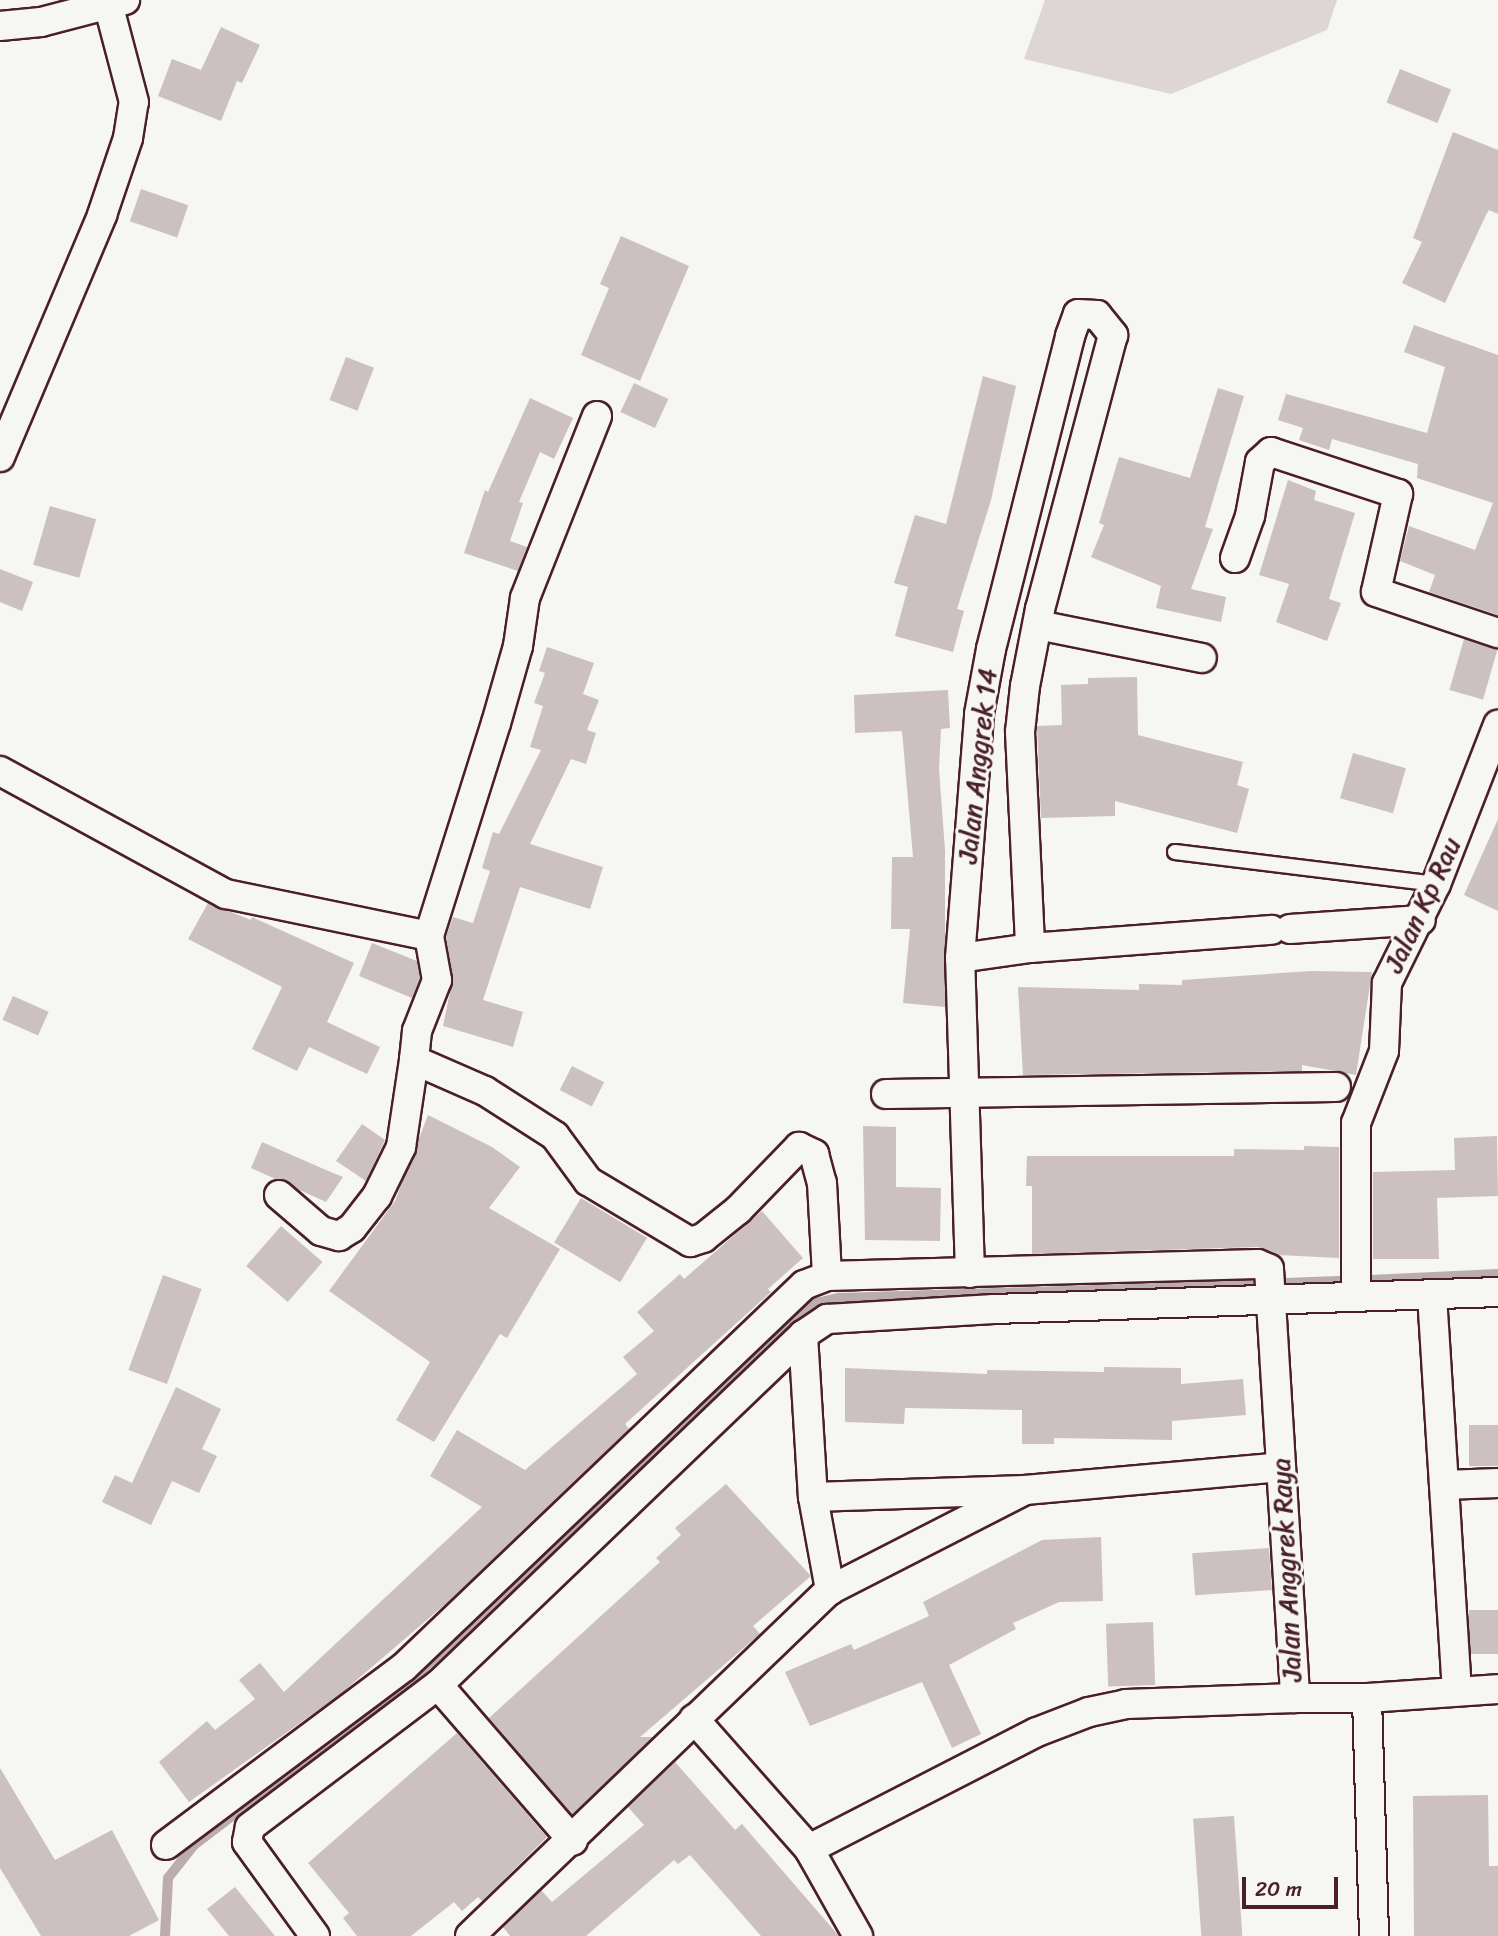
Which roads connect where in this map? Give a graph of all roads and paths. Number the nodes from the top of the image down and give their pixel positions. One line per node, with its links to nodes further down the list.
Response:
1 (115, 2): 2 (street); 4 (street)
2 (0, 26)
3 (597, 416): 14 (street)
4 (0, 457)
5 (1235, 558): 7 (street)
6 (1038, 625): 8 (street); 15 (street); 16 (street, Jalan Anggrek 14)
7 (1498, 633)
8 (1202, 658)
9 (1498, 725): 12 (street, Jalan Kp Rau)
10 (0, 771): 14 (street)
11 (1175, 852): 12 (lane)
12 (1436, 884): 13 (street, Jalan Kp Rau)
13 (1421, 920): 15 (street); 26 (street, Jalan Kp Rau)
14 (429, 936): 17 (street)
15 (1030, 948): 16 (street)
16 (960, 958): 20 (street, Jalan Anggrek 14)
17 (414, 1060): 21 (street); 23 (street)
18 (1336, 1087): 20 (street)
19 (886, 1094): 20 (street)
20 (965, 1096): 22 (street, Jalan Anggrek 14)
21 (279, 1195)
22 (970, 1273): 23 (street); 27 (street, Jalan Anggrek Raya)
23 (827, 1276): 42 (street)
24 (1498, 1292): 25 (street)
25 (1432, 1294): 26 (street); 31 (street)
26 (1356, 1296): 27 (street)
27 (1272, 1301): 28 (street); 29 (street, Jalan Anggrek Raya)
28 (803, 1335): 33 (street); 35 (street)
29 (1281, 1467): 32 (street); 38 (street, Jalan Anggrek Raya)
30 (1498, 1483): 31 (street)
31 (1444, 1485): 37 (street)
32 (1025, 1490): 33 (street); 34 (street)
33 (813, 1497): 34 (street)
34 (830, 1590): 40 (street)
35 (438, 1685): 41 (street); 44 (street)
36 (1498, 1689): 37 (street, Jalan Anggrek Raya)
37 (1457, 1691): 39 (street, Jalan Anggrek Raya)
38 (1294, 1698): 39 (street, Jalan Anggrek Raya); 43 (street)
39 (1367, 1698): 47 (street)
40 (694, 1719): 41 (street); 43 (street)
41 (573, 1841): 45 (street)
42 (166, 1845)
43 (809, 1849): 46 (street)
44 (315, 1936)
45 (470, 1936)
46 (858, 1936)
47 (1374, 1936)

